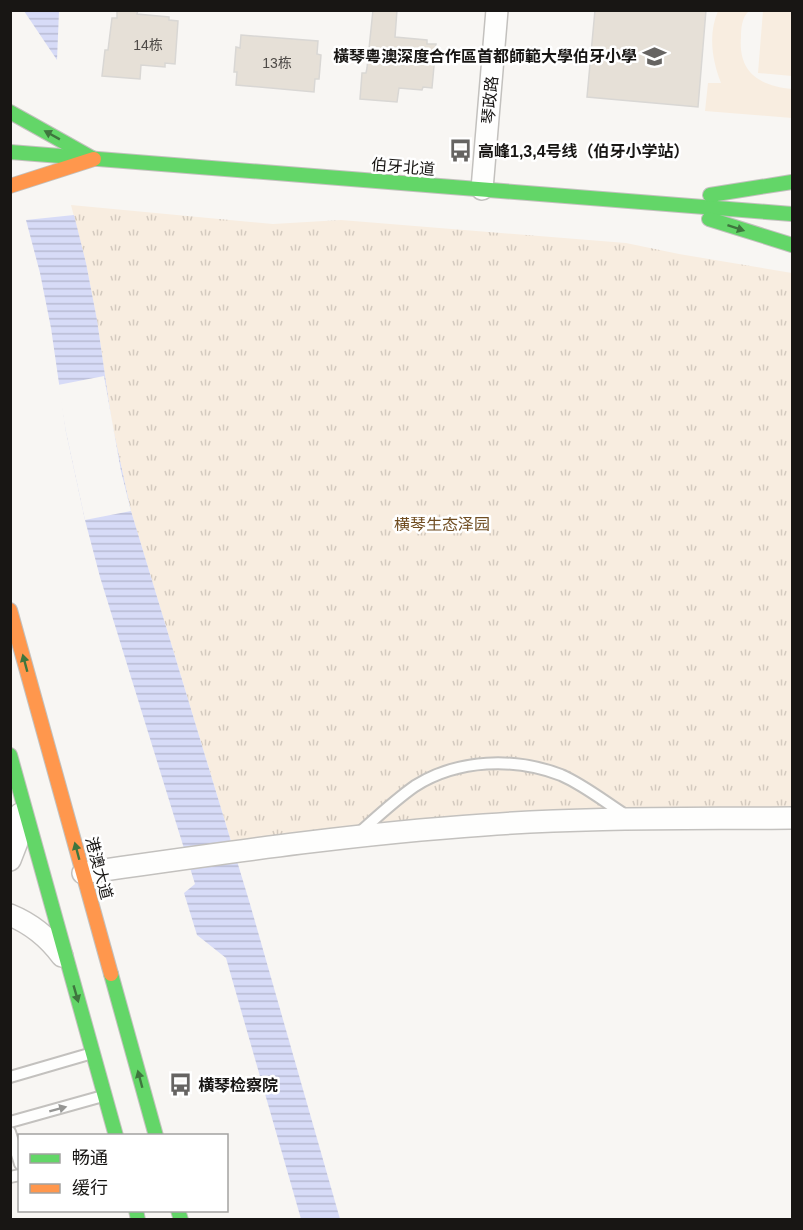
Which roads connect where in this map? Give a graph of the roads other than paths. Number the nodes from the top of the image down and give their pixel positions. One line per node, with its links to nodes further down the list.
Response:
1 (497, 10): 7 (street, 琴政路)
2 (10, 112): 4 (main road, one-way to 2)
3 (10, 152): 4 (main road, 伯牙北道)
4 (94, 159): 6 (main road); 7 (main road, 伯牙北道)
5 (792, 182): 8 (main road)
6 (10, 186)
7 (482, 189): 8 (main road, 伯牙北道)
8 (660, 204): 9 (main road, 伯牙北道); 10 (main road, one-way to 10)
9 (792, 214)
10 (792, 245)
11 (10, 610): 18 (main road, 港澳大道, one-way to 11)
12 (10, 754): 13 (main road)
13 (21, 796): 17 (street); 20 (main road)
14 (792, 818): 15 (street)
15 (632, 820): 16 (street); 16 (lane)
16 (356, 836): 18 (street)
17 (10, 860)
18 (83, 873): 27 (main road, 港澳大道, one-way to 18)
19 (10, 915): 20 (street)
20 (69, 970): 21 (main road, one-way to 21)
21 (93, 1054): 22 (lane); 23 (main road)
22 (10, 1077)
23 (105, 1096): 24 (lane, one-way to 23); 26 (main road)
24 (10, 1122)
25 (10, 1132): 28 (lane)
26 (115, 1134)
27 (155, 1134)
28 (18, 1158)

